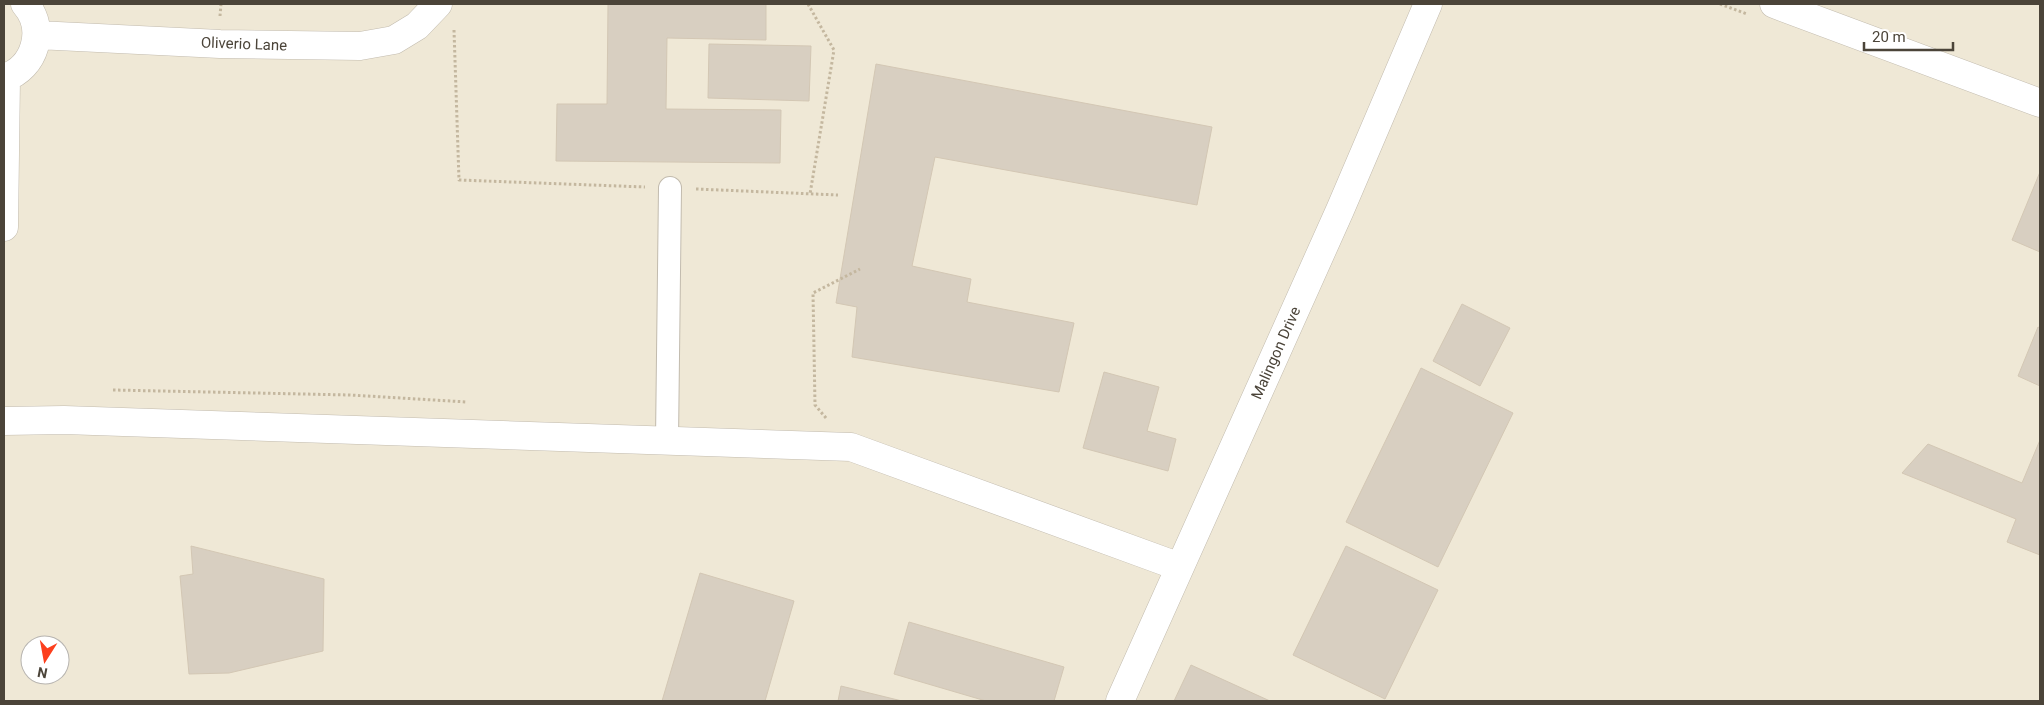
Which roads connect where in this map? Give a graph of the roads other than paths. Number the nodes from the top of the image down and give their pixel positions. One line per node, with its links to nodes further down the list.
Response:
1 (25, 4): 5 (street)
2 (1428, 4): 12 (street, Malingon Drive)
3 (1774, 4): 7 (street)
4 (446, 14): 5 (street, Oliverio Lane)
5 (36, 35): 6 (street)
6 (5, 78): 9 (street)
7 (2040, 103)
8 (670, 188): 11 (street)
9 (4, 227)
10 (4, 421): 11 (street)
11 (668, 440): 12 (street)
12 (1180, 567): 13 (street, Malingon Drive)
13 (1120, 701)

